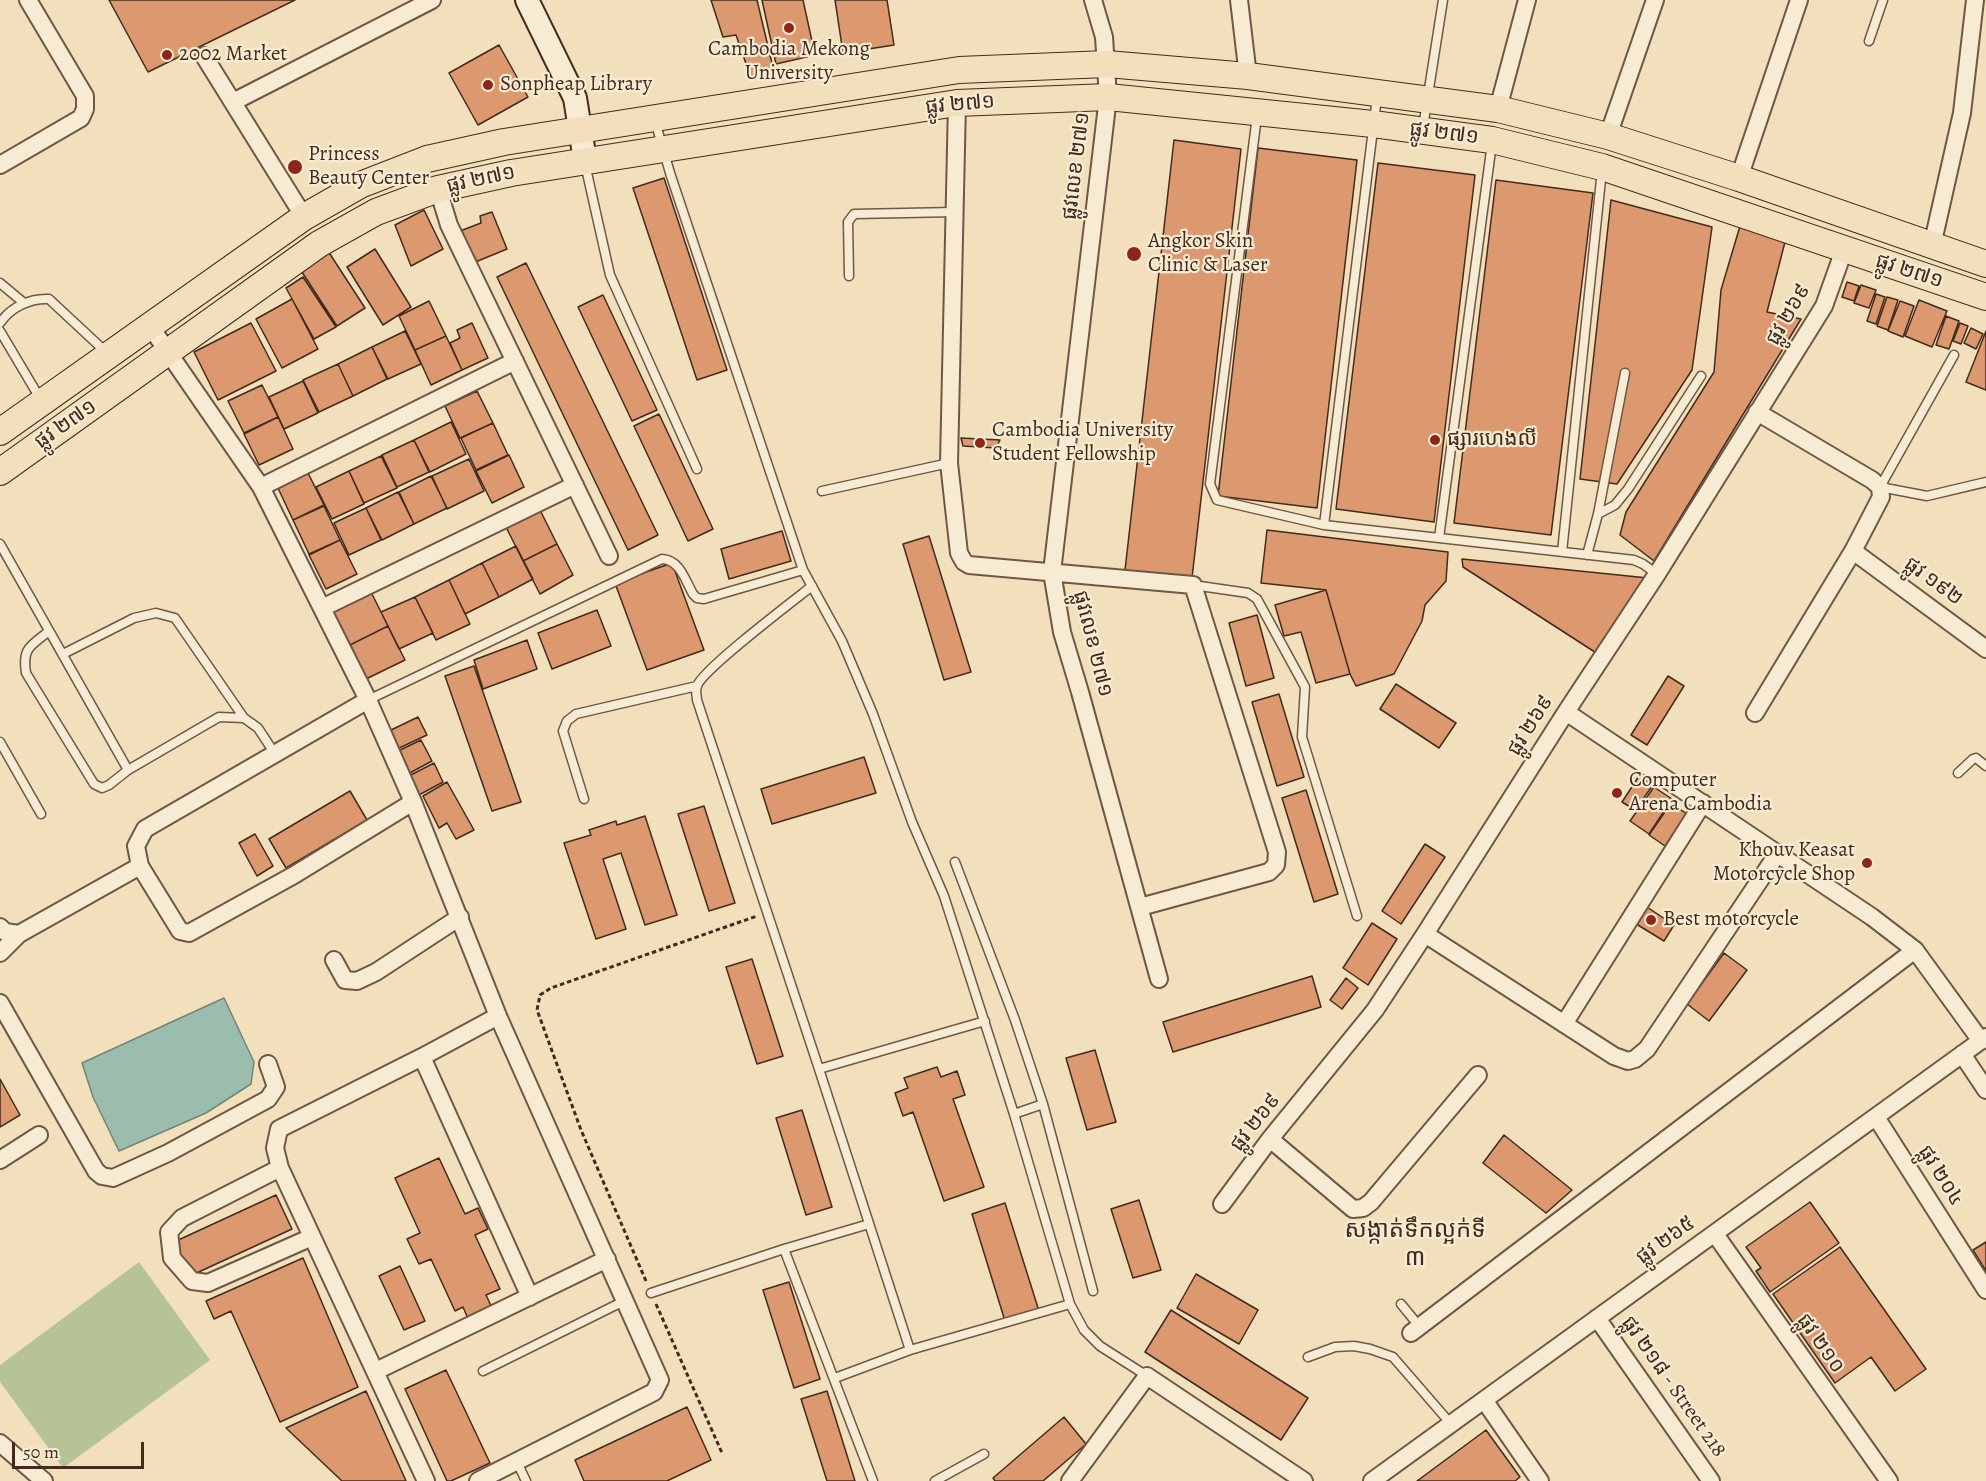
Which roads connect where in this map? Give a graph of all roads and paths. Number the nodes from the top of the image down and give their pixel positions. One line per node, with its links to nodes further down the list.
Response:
1 (28, 0): 31 (street)
2 (432, 0): 19 (street)
3 (527, 0): 25 (street)
4 (1094, 0): 14 (street, ផ្លូវលេខ ២៧១)
5 (1239, 0): 15 (street)
6 (1443, 0): 18 (lane)
7 (1527, 0): 21 (street)
8 (1655, 0): 27 (street)
9 (1799, 0): 33 (street)
10 (1883, 0): 12 (lane)
11 (1975, 0): 37 (street)
12 (1869, 41)
13 (204, 56): 19 (street)
14 (1107, 64): 15 (main road, ផ្លូវ ២៧១); 17 (street, ផ្លូវលេខ ២៧១); 23 (main road, ផ្លូវ ២៧១)
15 (1248, 76): 16 (main road, ផ្លូវ ២៧១)
16 (1377, 93): 18 (main road, ផ្លូវ ២៧១); 24 (lane)
17 (1108, 97): 20 (main road, ផ្លូវ ២៧១); 22 (main road, ផ្លូវ ២៧១); 73 (street, ផ្លូវលេខ ២៧១)
18 (1426, 99): 21 (main road, ផ្លូវ ២៧១); 26 (lane)
19 (233, 102): 36 (street)
20 (957, 103): 29 (main road, ផ្លូវ ២៧១); 35 (street)
21 (1498, 109): 27 (main road, ផ្លូវ ២៧១)
22 (1258, 113): 24 (main road, ផ្លូវ ២៧១); 65 (lane)
23 (655, 118): 25 (main road, ផ្លូវ ២៧១); 29 (lane)
24 (1373, 124): 26 (main road, ផ្លូវ ២៧១); 65 (lane)
25 (580, 129): 30 (street); 36 (main road, ផ្លូវ ២៧១)
26 (1422, 131): 28 (main road, ផ្លូវ ២៧១)
27 (1608, 136): 33 (main road, ផ្លូវ ២៧១)
28 (1492, 140): 32 (main road, ផ្លូវ ២៧១); 66 (lane)
29 (663, 149): 30 (main road, ផ្លូវ ២៧១); 72 (lane)
30 (585, 160): 34 (main road, ផ្លូវ ២៧១); 57 (lane)
31 (0, 165)
32 (1602, 167): 38 (main road, ផ្លូវ ២៧១); 69 (lane)
33 (1739, 178): 37 (main road, ផ្លូវ ២៧១)
34 (438, 189): 47 (main road, ផ្លូវ ២៧១); 50 (street)
35 (955, 212): 40 (lane); 56 (street)
36 (304, 217): 45 (main road, ផ្លូវ ២៧១)
37 (1932, 246): 39 (main road, ផ្លូវ ២៧១)
38 (1844, 250): 42 (main road, ផ្លូវ ២៧១); 54 (street, ផ្លូវ ២៦៩)
39 (1986, 264)
40 (849, 276)
41 (0, 283): 43 (lane)
42 (1986, 297)
43 (24, 303): 44 (lane); 48 (lane)
44 (0, 322)
45 (150, 326): 47 (street); 48 (main road, ផ្លូវ ២៧១)
46 (0, 331): 53 (lane)
47 (168, 352): 58 (main road, ផ្លូវ ២៧១); 61 (street)
48 (109, 355): 53 (main road, ផ្លូវ ២៧១)
49 (1954, 355): 62 (lane)
50 (515, 361): 60 (street); 61 (street)
51 (1625, 373): 64 (lane)
52 (1701, 376): 64 (lane)
53 (42, 403): 55 (main road, ផ្លូវ ២៧១)
54 (1757, 412): 62 (street); 74 (street, ផ្លូវ ២៦៩)
55 (0, 432)
56 (949, 463): 63 (lane); 73 (street)
57 (697, 469)
58 (0, 472)
59 (1986, 482): 62 (lane)
60 (575, 485): 71 (street); 77 (street)
61 (261, 487): 77 (street)
62 (1880, 487): 68 (street)
63 (822, 490)
64 (1599, 514): 70 (lane)
65 (1324, 525): 66 (lane)
66 (1439, 538): 69 (lane)
67 (0, 544): 78 (lane)
68 (1853, 551): 79 (street, ផ្លូវ ១៩២); 84 (street)
69 (1562, 552): 70 (lane)
70 (1587, 555): 74 (lane)
71 (609, 556)
72 (803, 570): 76 (lane); 82 (lane)
73 (1052, 572): 75 (street); 98 (street, ផ្លូវលេខ ២៧១)
74 (1656, 574): 83 (street, ផ្លូវ ២៦៩)
75 (1193, 585): 98 (street); 100 (lane)
76 (812, 586): 81 (lane); 111 (lane)
77 (322, 608): 82 (street)
78 (50, 631): 80 (lane); 89 (lane)
79 (1986, 649)
80 (63, 654): 85 (lane); 89 (lane)
81 (697, 686): 91 (lane); 99 (lane)
82 (368, 700): 87 (street); 92 (street)
83 (1566, 712): 93 (street); 104 (street, ផ្លូវ ២៦៩)
84 (1755, 713)
85 (244, 718): 87 (lane); 89 (lane)
86 (0, 742): 94 (lane)
87 (275, 754): 97 (street)
88 (1986, 765): 90 (lane)
89 (128, 770)
90 (1958, 773)
91 (584, 799)
92 (413, 802): 97 (street); 101 (street)
93 (1703, 803): 95 (street); 112 (street)
94 (41, 814)
95 (1778, 853): 105 (street); 112 (street)
96 (955, 862): 120 (lane)
97 (141, 866): 103 (street)
98 (1140, 907): 108 (street, ផ្លូវលេខ ២៧១)
99 (767, 912): 117 (lane); 135 (path)
100 (1357, 916)
101 (460, 917): 107 (street); 110 (street)
102 (0, 927): 103 (street)
103 (19, 934): 106 (street)
104 (1425, 934): 112 (street); 124 (street, ផ្លូវ ២៦៩)
105 (1915, 950): 113 (street); 141 (street)
106 (0, 953)
107 (334, 960)
108 (1159, 979)
109 (0, 1003): 116 (street)
110 (498, 1016): 115 (street); 132 (street)
111 (985, 1021): 117 (lane); 121 (lane)
112 (1564, 1024)
113 (1984, 1039): 114 (street, ផ្លូវ ២៦៥)
114 (1962, 1054): 119 (street); 122 (street, ផ្លូវ ២៦៥)
115 (422, 1057): 126 (street); 136 (street)
116 (268, 1064)
117 (819, 1069): 128 (lane)
118 (1478, 1075): 124 (street)
119 (1986, 1090)
120 (1043, 1104): 121 (lane); 134 (lane)
121 (1014, 1114): 138 (lane)
122 (1876, 1117): 129 (street, ផ្លូវ ២៦៥); 133 (street, ផ្លូវ ២០៤)
123 (39, 1135): 125 (street)
124 (1270, 1139): 127 (street, ផ្លូវ ២៦៩)
125 (0, 1160)
126 (280, 1168): 130 (street); 130 (street)
127 (1222, 1204)
128 (869, 1224): 131 (lane); 142 (lane)
129 (1714, 1234): 140 (street, ផ្លូវ ២៦៥); 165 (street, ផ្លូវ ២១០)
130 (312, 1237): 144 (street)
131 (784, 1249): 135 (lane); 147 (lane)
132 (607, 1259): 136 (street); 137 (street)
133 (1986, 1290)
134 (1093, 1291)
135 (651, 1293): 151 (path)
136 (530, 1297): 144 (street)
137 (624, 1301): 145 (lane); 153 (street)
138 (1070, 1304): 142 (lane); 146 (lane)
139 (1401, 1304): 141 (lane)
140 (1598, 1318): 148 (street, ផ្លូវ ២៦៥); 164 (street, ផ្លូវ ២១៨ - Street 218)
141 (1415, 1329)
142 (910, 1350): 147 (lane)
143 (1308, 1357): 149 (lane)
144 (376, 1371): 156 (street)
145 (483, 1371)
146 (1147, 1376): 161 (street); 162 (street)
147 (835, 1378): 159 (lane)
148 (1484, 1400): 149 (street, ផ្លូវ ២៦៥); 163 (street)
149 (1450, 1424): 154 (street, ផ្លូវ ២៦៥)
150 (0, 1443): 155 (street)
151 (722, 1453)
152 (984, 1454): 160 (lane)
153 (517, 1462): 157 (street); 158 (lane)
154 (1375, 1480)
155 (44, 1481)
156 (426, 1481)
157 (478, 1481)
158 (526, 1481)
159 (873, 1481)
160 (935, 1481)
161 (1070, 1481)
162 (1304, 1481)
163 (1540, 1481)
164 (1711, 1481)
165 (1889, 1481)

